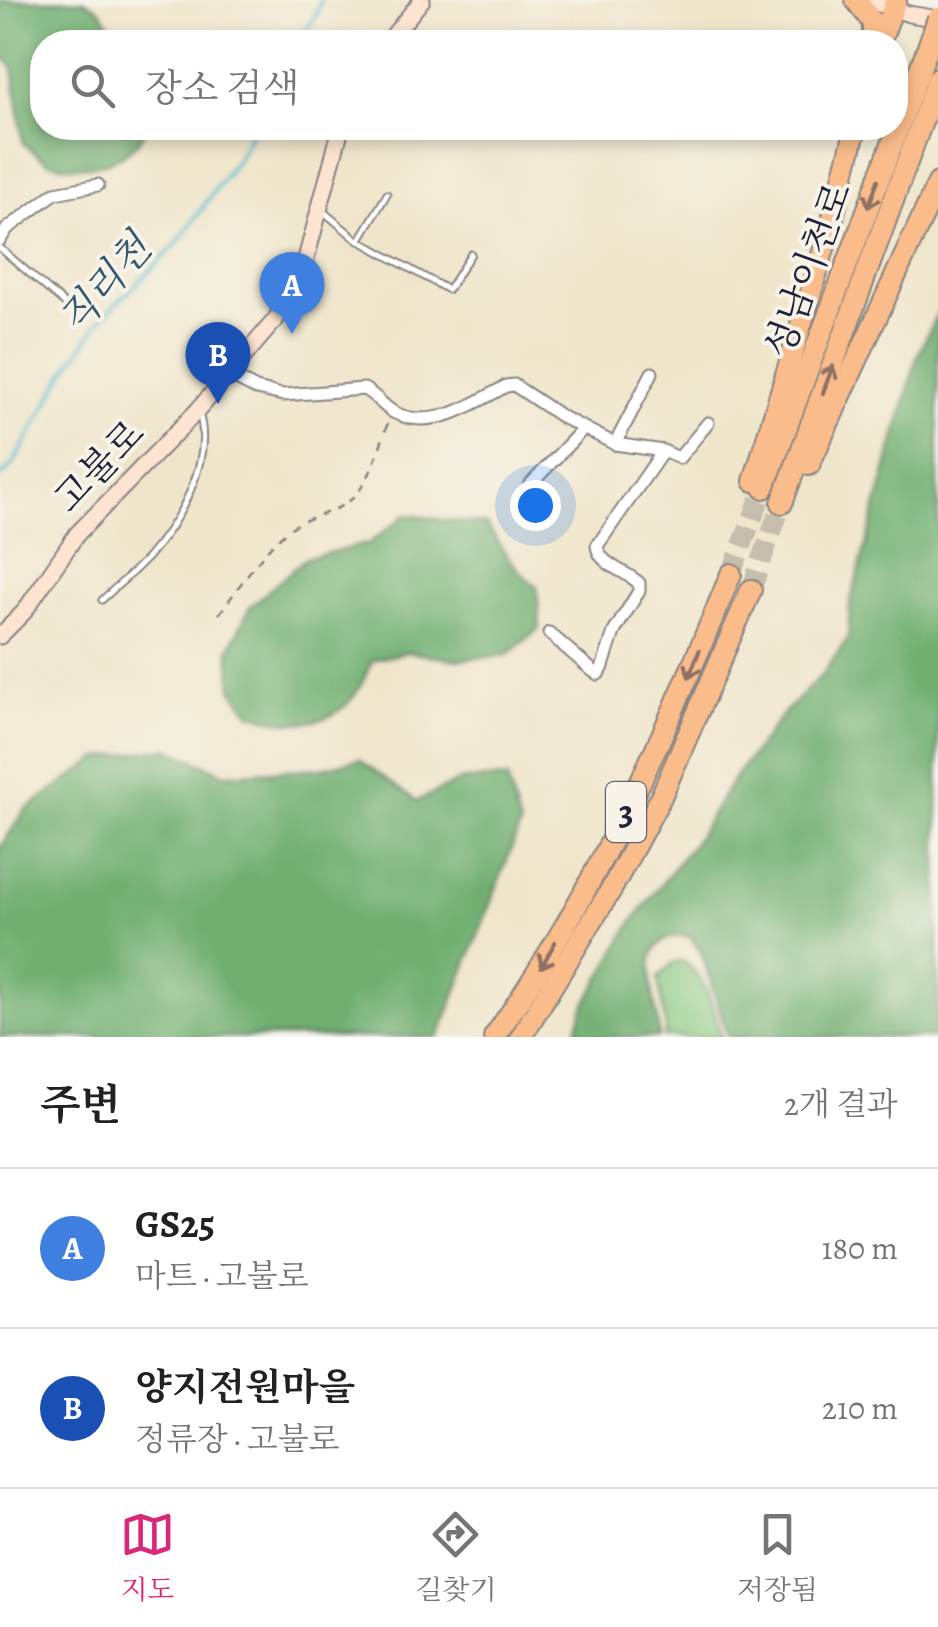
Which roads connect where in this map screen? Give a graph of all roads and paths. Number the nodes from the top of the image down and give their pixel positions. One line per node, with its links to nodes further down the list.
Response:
1 (422, 0): 6 (street)
2 (856, 0): 7 (highway)
3 (868, 0): 4 (street)
4 (894, 5): 5 (street); 8 (highway)
5 (938, 19): 10 (highway, 성남이천로, one-way to 10, bridge)
6 (398, 30)
7 (874, 30)
8 (883, 30)
9 (938, 78): 14 (highway, 성남이천로, one-way to 9)
10 (908, 99)
11 (337, 140): 17 (street, 고불로)
12 (853, 140): 13 (highway, 성남이천로, one-way to 12, bridge)
13 (892, 140)
14 (938, 183)
15 (98, 186): 18 (street)
16 (387, 194): 19 (lane)
17 (318, 206): 19 (lane); 24 (street, 고불로)
18 (0, 240)
19 (359, 240): 21 (lane)
20 (0, 248): 22 (lane)
21 (471, 254)
22 (67, 306)
23 (652, 373): 29 (street)
24 (228, 375): 25 (street, 고불로); 26 (street)
25 (198, 410): 34 (lane); 37 (street, 고불로)
26 (392, 411): 28 (street); 35 (path)
27 (708, 423): 30 (street)
28 (584, 428): 29 (street); 31 (street)
29 (616, 444): 30 (street)
30 (663, 451): 36 (street)
31 (530, 486)
32 (731, 574): 38 (highway, 3, one-way to 38)
33 (752, 590): 39 (highway, 3)
34 (102, 600)
35 (218, 614)
36 (549, 633)
37 (0, 636)
38 (494, 1037)
39 (521, 1037)

